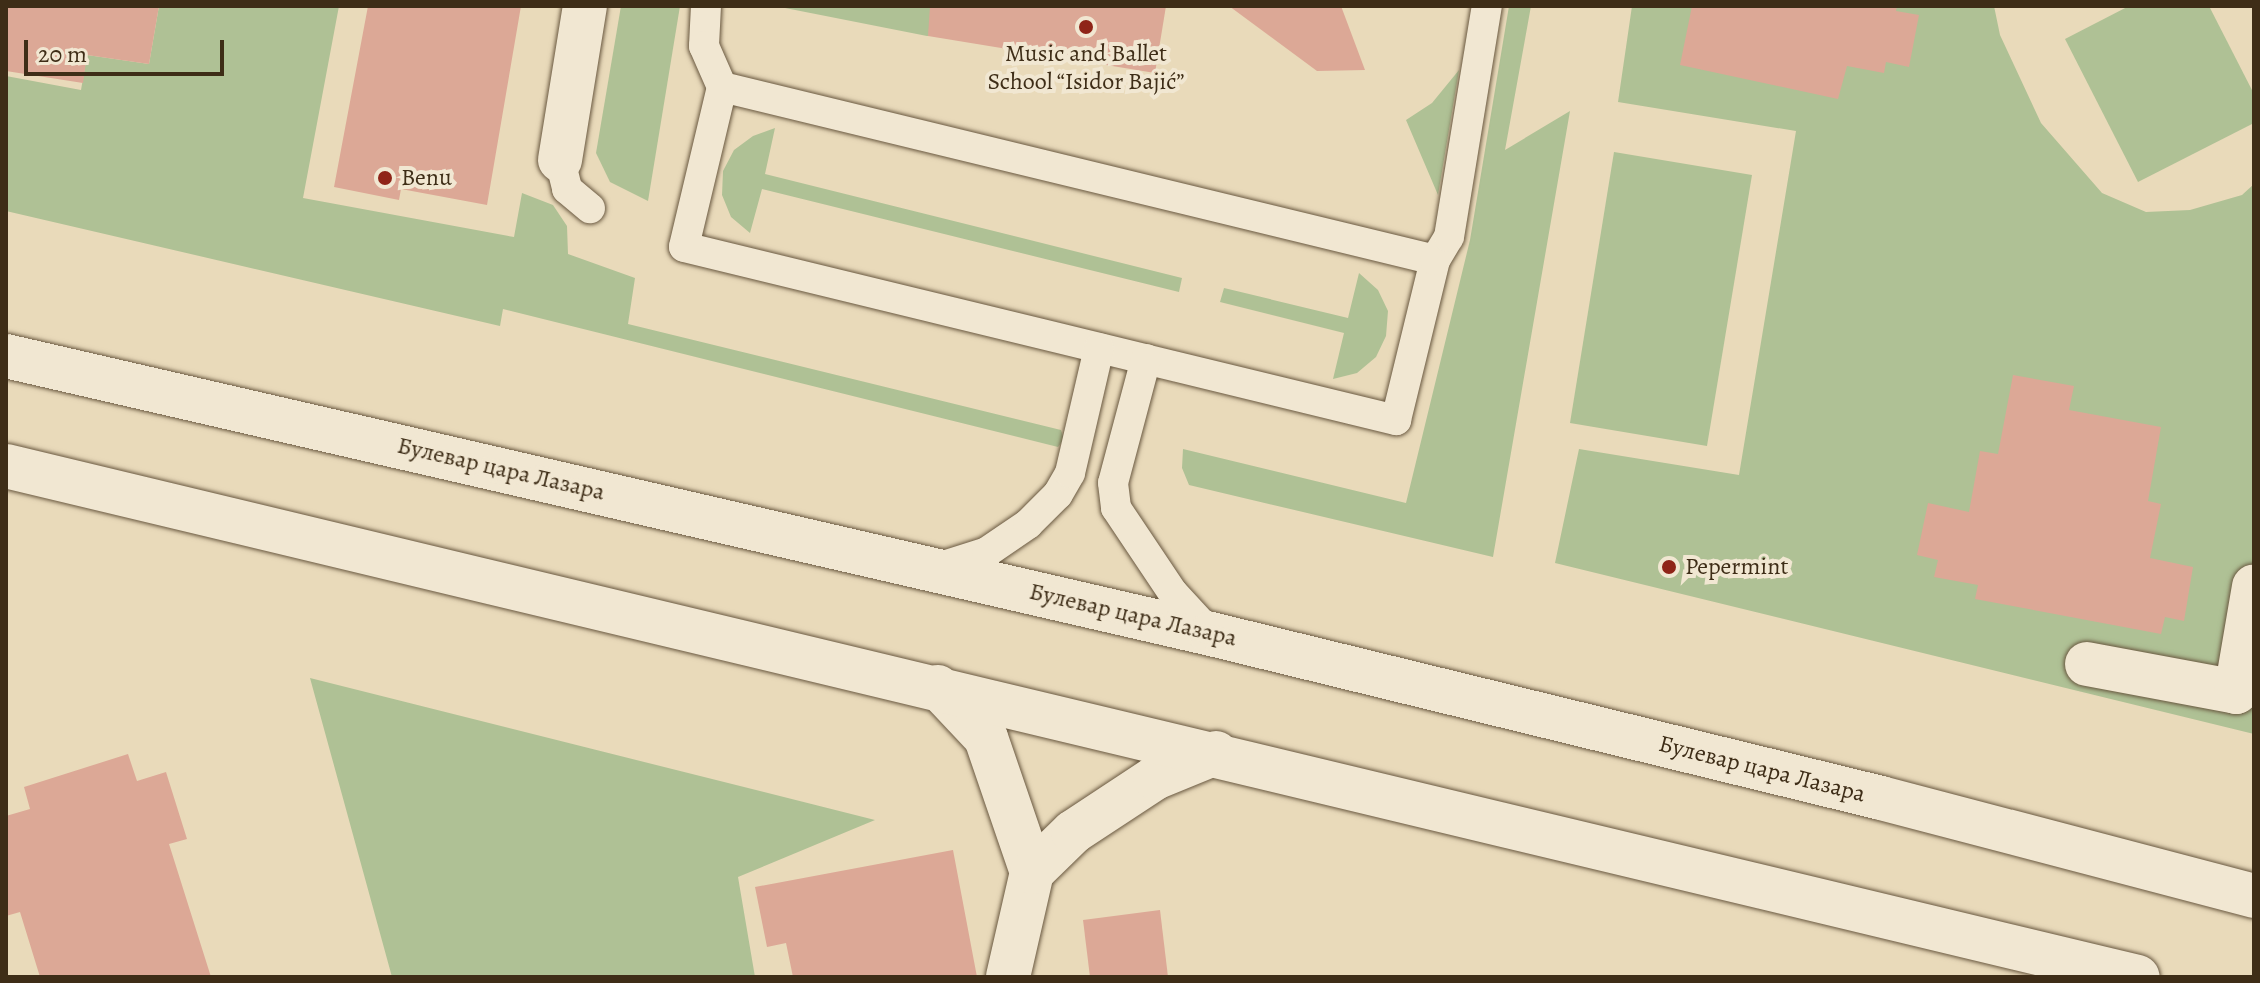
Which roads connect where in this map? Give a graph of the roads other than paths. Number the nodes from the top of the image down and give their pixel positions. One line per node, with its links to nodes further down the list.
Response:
1 (585, 6): 5 (main road)
2 (706, 6): 4 (lane)
3 (1487, 6): 7 (lane)
4 (722, 87): 7 (lane); 8 (lane)
5 (560, 160): 6 (lane)
6 (590, 208)
7 (1435, 260): 10 (lane)
8 (1099, 348): 10 (lane); 12 (lane)
9 (6, 356): 12 (main road, Булевар цара Лазара)
10 (1146, 359): 14 (lane)
11 (6, 466): 16 (main road)
12 (936, 569): 14 (main road, Булевар цара Лазара)
13 (2254, 587): 15 (main road)
14 (1211, 634): 19 (main road, Булевар цара Лазара)
15 (2087, 664)
16 (938, 687): 17 (main road); 18 (main road)
17 (1216, 753): 18 (main road); 21 (main road)
18 (1032, 872): 20 (main road)
19 (2254, 896)
20 (1008, 977)
21 (2138, 977)

